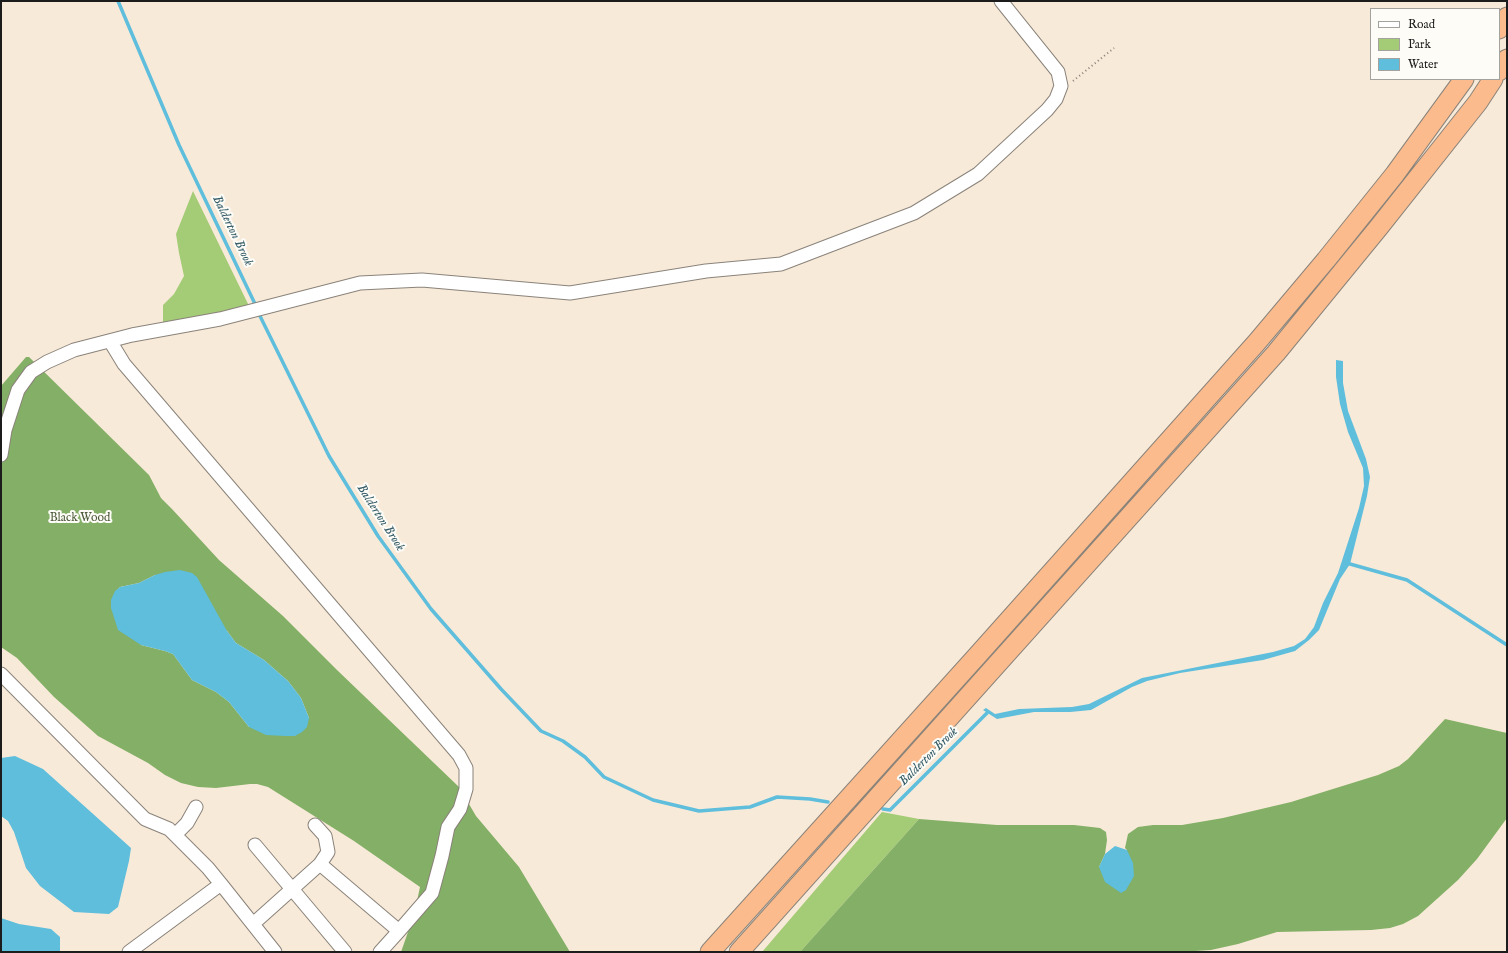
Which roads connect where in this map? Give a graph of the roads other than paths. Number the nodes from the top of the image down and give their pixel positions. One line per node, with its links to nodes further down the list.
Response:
1 (1001, 1): 8 (lane)
2 (1507, 17): 3 (highway)
3 (1500, 28)
4 (1507, 59): 5 (highway)
5 (1500, 70)
6 (1463, 80): 24 (highway)
7 (1492, 80): 25 (highway)
8 (110, 341): 9 (lane); 19 (lane)
9 (1, 455)
10 (1, 674): 13 (lane)
11 (196, 807): 13 (lane)
12 (315, 825): 15 (lane)
13 (175, 835): 16 (lane)
14 (255, 845): 17 (lane)
15 (320, 864): 17 (lane); 19 (lane)
16 (221, 884): 18 (lane); 20 (lane)
17 (292, 889): 18 (lane); 22 (lane)
18 (253, 924): 21 (lane)
19 (399, 931): 23 (lane)
20 (130, 952)
21 (276, 952)
22 (345, 952)
23 (380, 952)
24 (710, 952)
25 (739, 952)

